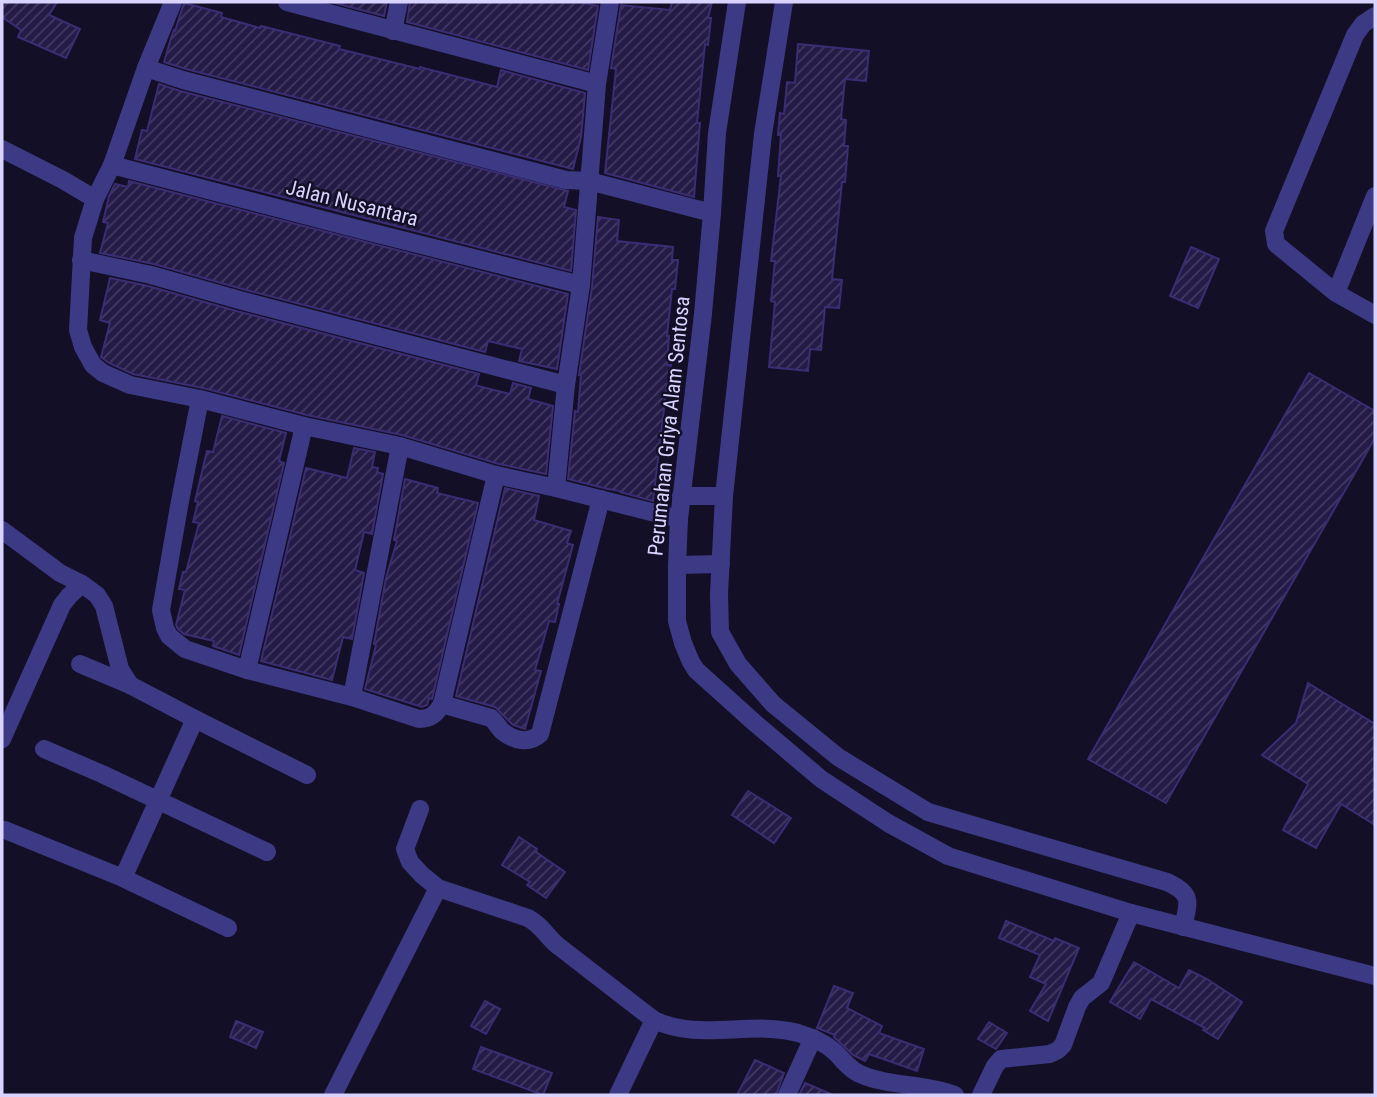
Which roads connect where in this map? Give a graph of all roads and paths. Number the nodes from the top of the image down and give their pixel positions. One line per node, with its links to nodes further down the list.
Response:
1 (173, 2): 9 (street)
2 (287, 2): 8 (street)
3 (400, 2): 8 (street)
4 (610, 2): 10 (street)
5 (737, 2): 16 (street, Perumahan Griya Alam Sentosa)
6 (784, 2): 28 (street)
7 (1375, 16): 19 (street)
8 (393, 31): 10 (street)
9 (146, 68): 12 (street); 13 (street)
10 (597, 84): 13 (street)
11 (2, 149): 15 (street)
12 (112, 165): 15 (street); 18 (street, Jalan Nusantara)
13 (589, 181): 16 (street); 18 (street)
14 (1375, 196): 19 (street)
15 (95, 199): 17 (street)
16 (712, 213): 27 (street, Perumahan Griya Alam Sentosa)
17 (82, 260): 21 (street); 22 (street)
18 (581, 285): 21 (street)
19 (1336, 293): 20 (street)
20 (1375, 315)
21 (566, 385): 26 (street)
22 (201, 400): 23 (street); 36 (street)
23 (304, 426): 24 (street); 36 (street)
24 (400, 446): 25 (street); 38 (street)
25 (496, 475): 26 (street); 39 (street)
26 (556, 488): 29 (street)
27 (681, 496): 28 (street); 30 (street, Perumahan Griya Alam Sentosa)
28 (724, 496): 32 (street)
29 (601, 499): 30 (street); 39 (street)
30 (679, 519): 33 (street, Perumahan Griya Alam Sentosa)
31 (2, 530): 34 (street)
32 (721, 564): 33 (street); 40 (street)
33 (677, 565): 42 (street, Perumahan Griya Alam Sentosa)
34 (82, 584): 37 (street); 43 (street)
35 (80, 664): 37 (street)
36 (247, 670): 38 (street)
37 (130, 685): 41 (street)
38 (352, 697): 39 (street)
39 (442, 704)
40 (773, 704): 42 (street); 53 (street)
41 (195, 719): 45 (street); 46 (street)
42 (756, 724): 52 (street, Perumahan Griya Alam Sentosa)
43 (2, 739)
44 (44, 749): 46 (street)
45 (307, 775)
46 (158, 801): 49 (street); 50 (street)
47 (420, 809): 51 (street)
48 (5, 830): 50 (street)
49 (267, 852)
50 (123, 878): 54 (street)
51 (438, 888): 56 (street); 58 (street)
52 (1131, 913): 53 (street, Perumahan Griya Alam Sentosa); 62 (street)
53 (1183, 927): 55 (street, Perumahan Griya Alam Sentosa)
54 (228, 928)
55 (1375, 976)
56 (654, 1020): 57 (street); 59 (street)
57 (813, 1038): 60 (street); 61 (street)
58 (333, 1095)
59 (618, 1095)
60 (787, 1095)
61 (955, 1095)
62 (981, 1095)

